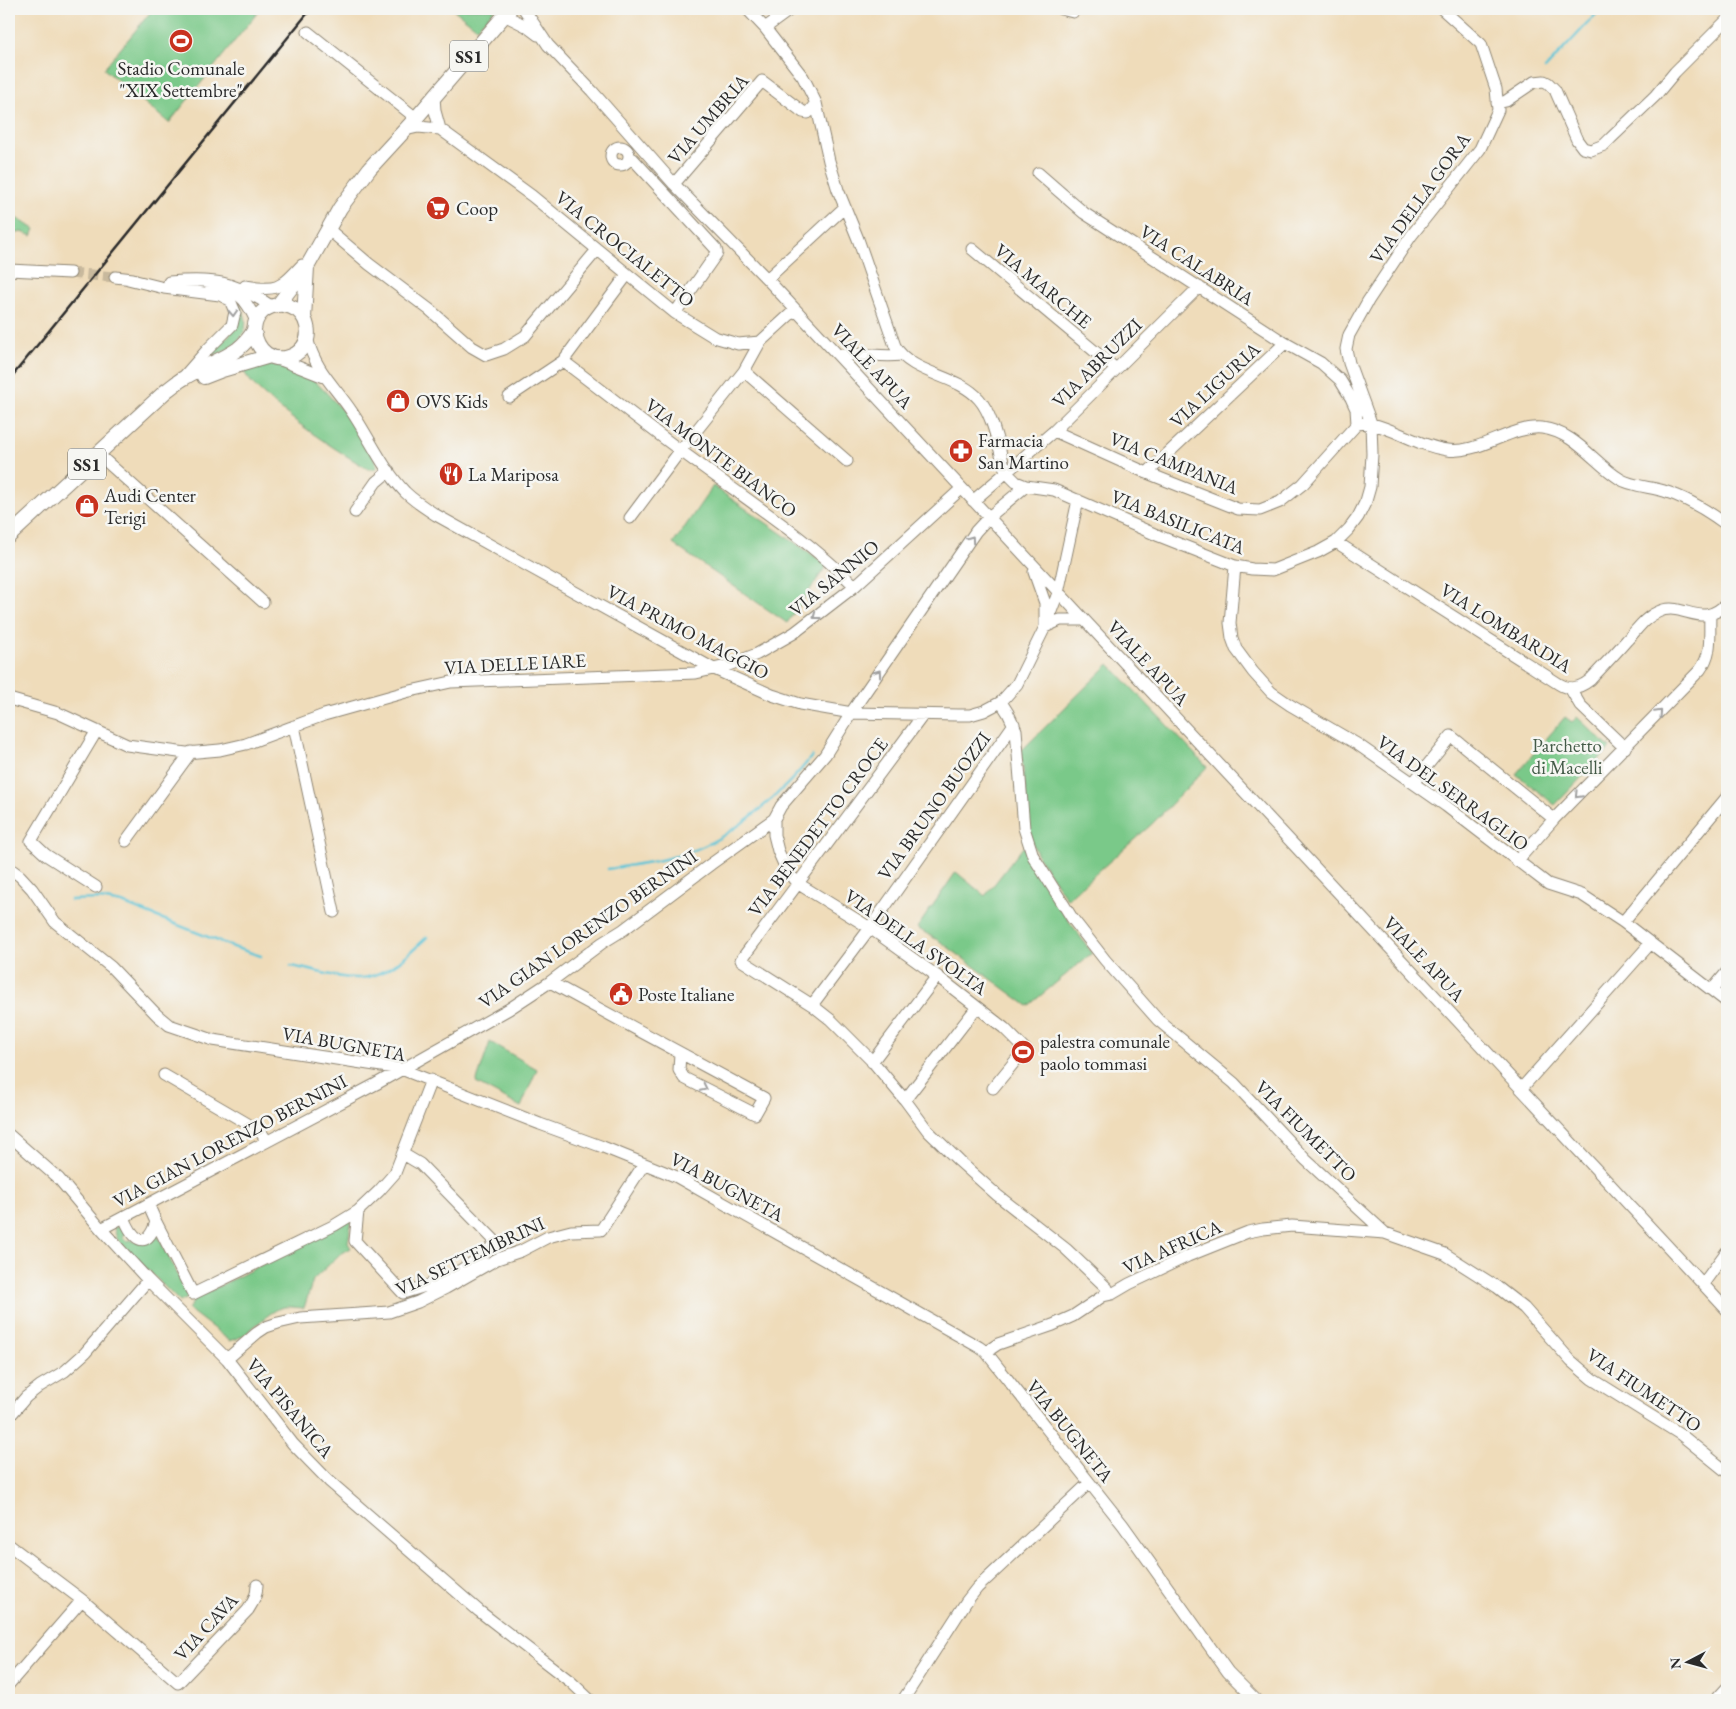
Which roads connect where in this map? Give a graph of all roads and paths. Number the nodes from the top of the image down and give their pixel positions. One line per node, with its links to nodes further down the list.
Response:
1 (524, 9): 11 (street, VIALE APUA)
2 (747, 9): 9 (street)
3 (791, 9): 9 (street)
4 (1061, 9): 5 (street)
5 (1076, 9)
6 (1444, 9): 14 (street)
7 (507, 12): 11 (street, VIALE APUA); 12 (main road, SS1)
8 (1727, 20): 14 (street)
9 (765, 28): 13 (street)
10 (308, 32): 15 (street)
11 (543, 39): 20 (street, VIALE APUA)
12 (434, 98): 15 (main road, SS1); 16 (street)
13 (816, 103): 20 (street, VIA UMBRIA); 21 (street)
14 (1497, 103): 50 (street, VIA DELLA GORA)
15 (416, 118): 17 (main road, SS1)
16 (440, 129): 17 (street); 25 (street, VIA CROCIALETTO)
17 (406, 130): 22 (main road, SS1)
18 (629, 157): 38 (street)
19 (1038, 173): 35 (street, VIA CALABRIA)
20 (674, 184): 32 (street, VIALE APUA)
21 (845, 207): 32 (street); 44 (street)
22 (328, 229): 23 (main road, SS1); 25 (street)
23 (319, 247): 26 (main road, SS1); 34 (street)
24 (972, 249): 48 (street, VIA MARCHE)
25 (597, 250): 29 (street, VIA CROCIALETTO)
26 (307, 267): 36 (main road, SS1); 39 (main road)
27 (9, 270): 28 (street)
28 (70, 274)
29 (627, 275): 38 (street, VIA CROCIALETTO); 47 (street)
30 (115, 277): 31 (street)
31 (128, 279): 33 (street); 52 (street, one-way to 52)
32 (767, 280): 37 (street, VIALE APUA)
33 (169, 282): 34 (street); 40 (street)
34 (229, 284): 36 (street)
35 (1199, 286): 43 (street, VIA CALABRIA); 48 (street, VIA ABRUZZI)
36 (275, 305): 39 (main road); 40 (main road)
37 (795, 310): 42 (street); 45 (street, VIALE APUA)
38 (675, 313): 42 (street, VIA CROCIALETTO)
39 (304, 318): 41 (main road)
40 (255, 326): 46 (main road); 52 (main road)
41 (307, 338): 46 (main road); 51 (street, VIA PRIMO MAGGIO)
42 (760, 342): 49 (street)
43 (1285, 343): 53 (street, VIA CALABRIA); 64 (street, VIA LIGURIA)
44 (900, 355): 45 (street); 63 (street)
45 (839, 356): 66 (street, VIALE APUA)
46 (274, 358): 51 (street); 54 (main road, SS1)
47 (563, 361): 55 (street); 59 (street, VIA MONTE BIANCO)
48 (1116, 369): 58 (street, VIA ABRUZZI)
49 (744, 371): 59 (street); 61 (street)
50 (1353, 373): 53 (street); 56 (street, VIA DELLA GORA)
51 (324, 377): 62 (street, VIA PRIMO MAGGIO)
52 (183, 378): 54 (main road)
53 (1340, 380): 57 (street, VIA CALABRIA)
54 (166, 392): 60 (main road, SS1)
55 (509, 397)
56 (1371, 423): 57 (street); 72 (street); 74 (street, VIA BASILICATA)
57 (1357, 424): 64 (street, VIA CAMPANIA)
58 (1054, 431): 63 (street, VIA ABRUZZI); 64 (street, VIA CAMPANIA)
59 (680, 451): 71 (street); 77 (street, VIA MONTE BIANCO)
60 (98, 454): 73 (main road, SS1); 79 (street)
61 (847, 461)
62 (389, 471): 69 (street); 84 (street, VIA PRIMO MAGGIO)
63 (1006, 472): 65 (street, VIA BASILICATA); 68 (street, VIA ABRUZZI)
64 (1147, 473)
65 (1026, 486): 67 (street, VIA BASILICATA); 70 (street)
66 (962, 489): 68 (street, VIALE APUA); 77 (street, VIA SANNIO)
67 (1078, 500): 76 (street, VIA BASILICATA); 78 (street, VIA PRIMO MAGGIO)
68 (973, 501): 70 (street, VIALE APUA)
69 (355, 512)
70 (989, 517): 75 (street, VIALE APUA); 88 (street, one-way to 70)
71 (630, 518)
72 (1727, 525)
73 (9, 536)
74 (1336, 542): 76 (street, VIA BASILICATA); 85 (street, VIA LOMBARDIA)
75 (1031, 563): 78 (street, VIALE APUA); 83 (street)
76 (1235, 566): 95 (street, VIA DEL SERRAGLIO)
77 (855, 586): 84 (street, VIA SANNIO, one-way to 84)
78 (1058, 593): 82 (street, VIALE APUA); 83 (street, VIA PRIMO MAGGIO)
79 (263, 602)
80 (1727, 603): 81 (street)
81 (1710, 615): 85 (street, VIA LOMBARDIA); 93 (street, one-way to 81)
82 (1084, 620): 83 (street); 121 (street, VIALE APUA)
83 (1045, 626): 87 (street, VIA PRIMO MAGGIO)
84 (712, 668): 88 (street, VIA PRIMO MAGGIO); 91 (street, VIA DELLE IARE)
85 (1570, 688): 93 (street)
86 (9, 699): 92 (street, VIA DELLE IARE)
87 (1001, 702): 89 (street, VIA PRIMO MAGGIO); 90 (street, VIA FIUMETTO)
88 (852, 713): 89 (street, VIA PRIMO MAGGIO); 97 (street)
89 (923, 715): 102 (street, VIA BENEDETTO CROCE)
90 (1014, 724): 106 (street, VIA BRUNO BUOZZI); 132 (street, VIA FIUMETTO)
91 (294, 726): 94 (street, VIA DELLE IARE); 104 (street)
92 (96, 732): 94 (street, VIA DELLE IARE); 103 (street)
93 (1625, 748): 98 (street, one-way to 98)
94 (190, 752): 99 (street)
95 (1413, 783): 98 (street); 100 (street, VIA DEL SERRAGLIO)
96 (1727, 797): 105 (street)
97 (774, 819): 102 (street, VIA DELLA SVOLTA); 110 (street, VIA GIAN LORENZO BERNINI)
98 (1554, 819): 100 (street)
99 (126, 841)
100 (1517, 861): 105 (street, VIA DEL SERRAGLIO)
101 (9, 868): 117 (street, VIA BUGNETA)
102 (797, 883): 106 (street, VIA DELLA SVOLTA); 113 (street, VIA BENEDETTO CROCE)
103 (96, 887)
104 (334, 912)
105 (1623, 922): 107 (street, VIA DEL SERRAGLIO)
106 (870, 928): 109 (street, VIA DELLA SVOLTA); 113 (street, VIA BRUNO BUOZZI)
107 (1650, 944): 111 (street, VIA DEL SERRAGLIO); 121 (street)
108 (1727, 972): 111 (street)
109 (937, 976): 114 (street, VIA DELLA SVOLTA); 116 (street)
110 (550, 982): 115 (street); 117 (street, VIA GIAN LORENZO BERNINI)
111 (1712, 990): 112 (street, VIA DEL SERRAGLIO)
112 (1727, 1002)
113 (812, 1005): 116 (street)
114 (977, 1007): 120 (street, VIA DELLA SVOLTA); 122 (street)
115 (680, 1053): 115 (street, one-way to 115)
116 (872, 1062): 122 (street)
117 (401, 1069): 119 (street, VIA BUGNETA); 124 (street, VIA GIAN LORENZO BERNINI)
118 (164, 1075): 124 (street)
119 (431, 1080): 125 (street); 126 (street, VIA BUGNETA)
120 (993, 1088)
121 (1522, 1090): 135 (street, VIALE APUA)
122 (905, 1100): 136 (street)
123 (9, 1135): 131 (street, VIA PISANICA)
124 (267, 1142): 127 (street, VIA GIAN LORENZO BERNINI)
125 (402, 1154): 128 (street); 128 (street)
126 (644, 1164): 138 (street, VIA BUGNETA); 139 (street, VIA SETTEMBRINI)
127 (148, 1204): 129 (street, VIA GIAN LORENZO BERNINI); 130 (street)
128 (358, 1211): 130 (street)
129 (124, 1217): 130 (street); 131 (street, VIA GIAN LORENZO BERNINI)
130 (156, 1222)
131 (101, 1229): 134 (street, VIA PISANICA)
132 (1385, 1233): 136 (street, VIA AFRICA); 141 (street, VIA FIUMETTO)
133 (1727, 1251): 135 (street)
134 (148, 1280): 139 (street, VIA PISANICA); 140 (street)
135 (1703, 1284): 137 (street, VIALE APUA)
136 (1103, 1296): 138 (street, VIA AFRICA)
137 (1727, 1310)
138 (986, 1352): 142 (street, VIA BUGNETA)
139 (227, 1359): 148 (street, VIA PISANICA)
140 (9, 1417)
141 (1727, 1472)
142 (1089, 1483): 149 (street); 150 (street, VIA BUGNETA)
143 (9, 1545): 145 (street, VIA CAVA)
144 (257, 1585): 145 (street, VIA CAVA)
145 (82, 1600): 146 (street)
146 (9, 1684)
147 (1727, 1688): 151 (street)
148 (590, 1700)
149 (903, 1700)
150 (1256, 1700)
151 (1716, 1700)

